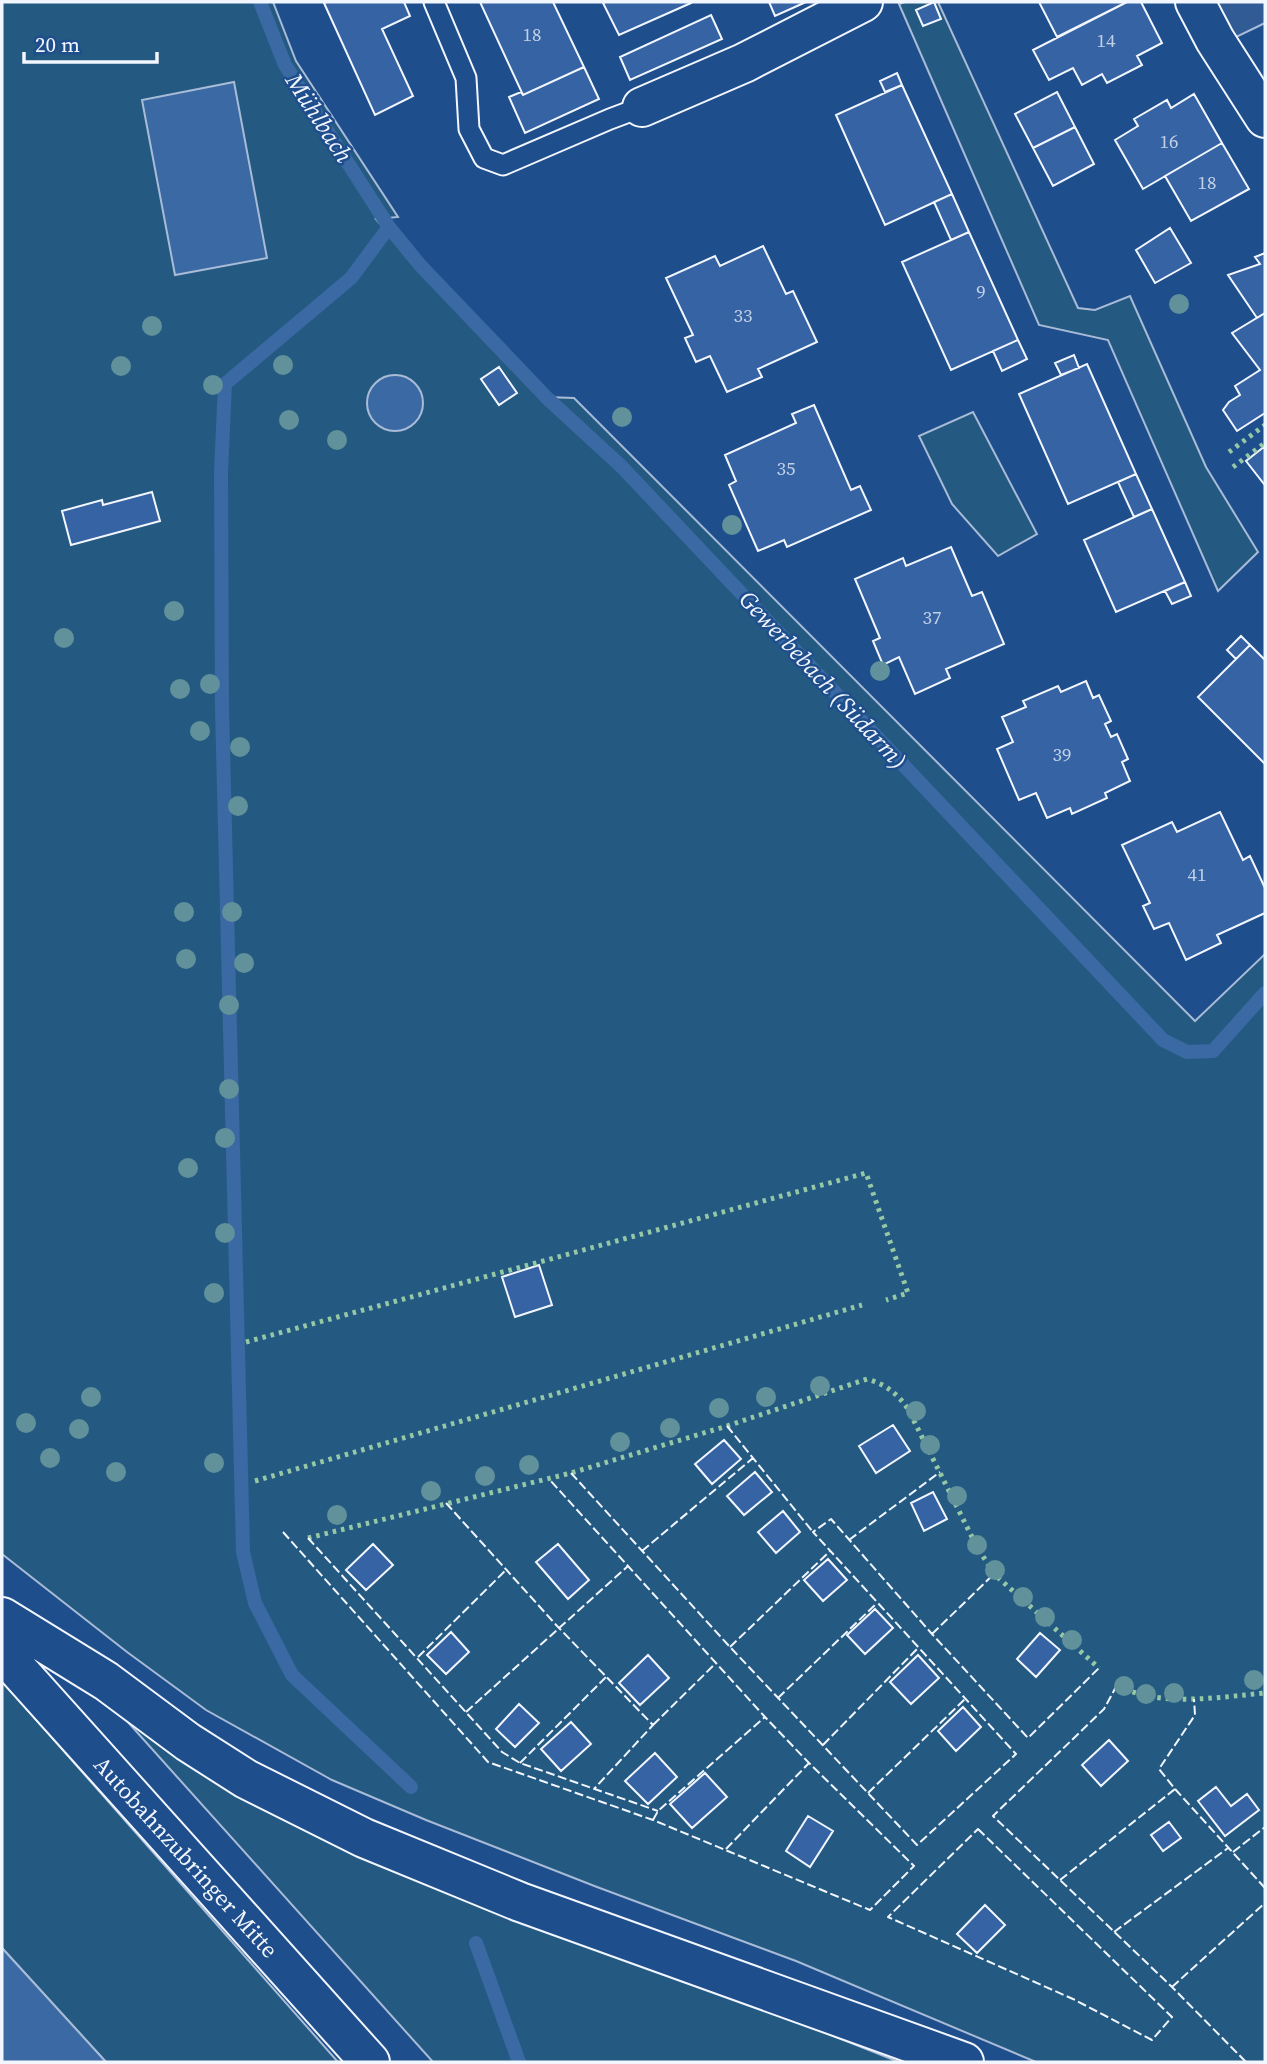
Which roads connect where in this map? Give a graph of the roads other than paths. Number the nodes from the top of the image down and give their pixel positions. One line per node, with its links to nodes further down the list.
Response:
1 (434, 2): 4 (lane)
2 (863, 2): 4 (main road)
3 (1195, 2): 5 (main road)
4 (642, 107)
5 (1265, 118)
6 (2, 1617): 9 (main road)
7 (2, 1652): 8 (main road, Autobahnzubringer Mitte)
8 (370, 2062)
9 (964, 2062)

